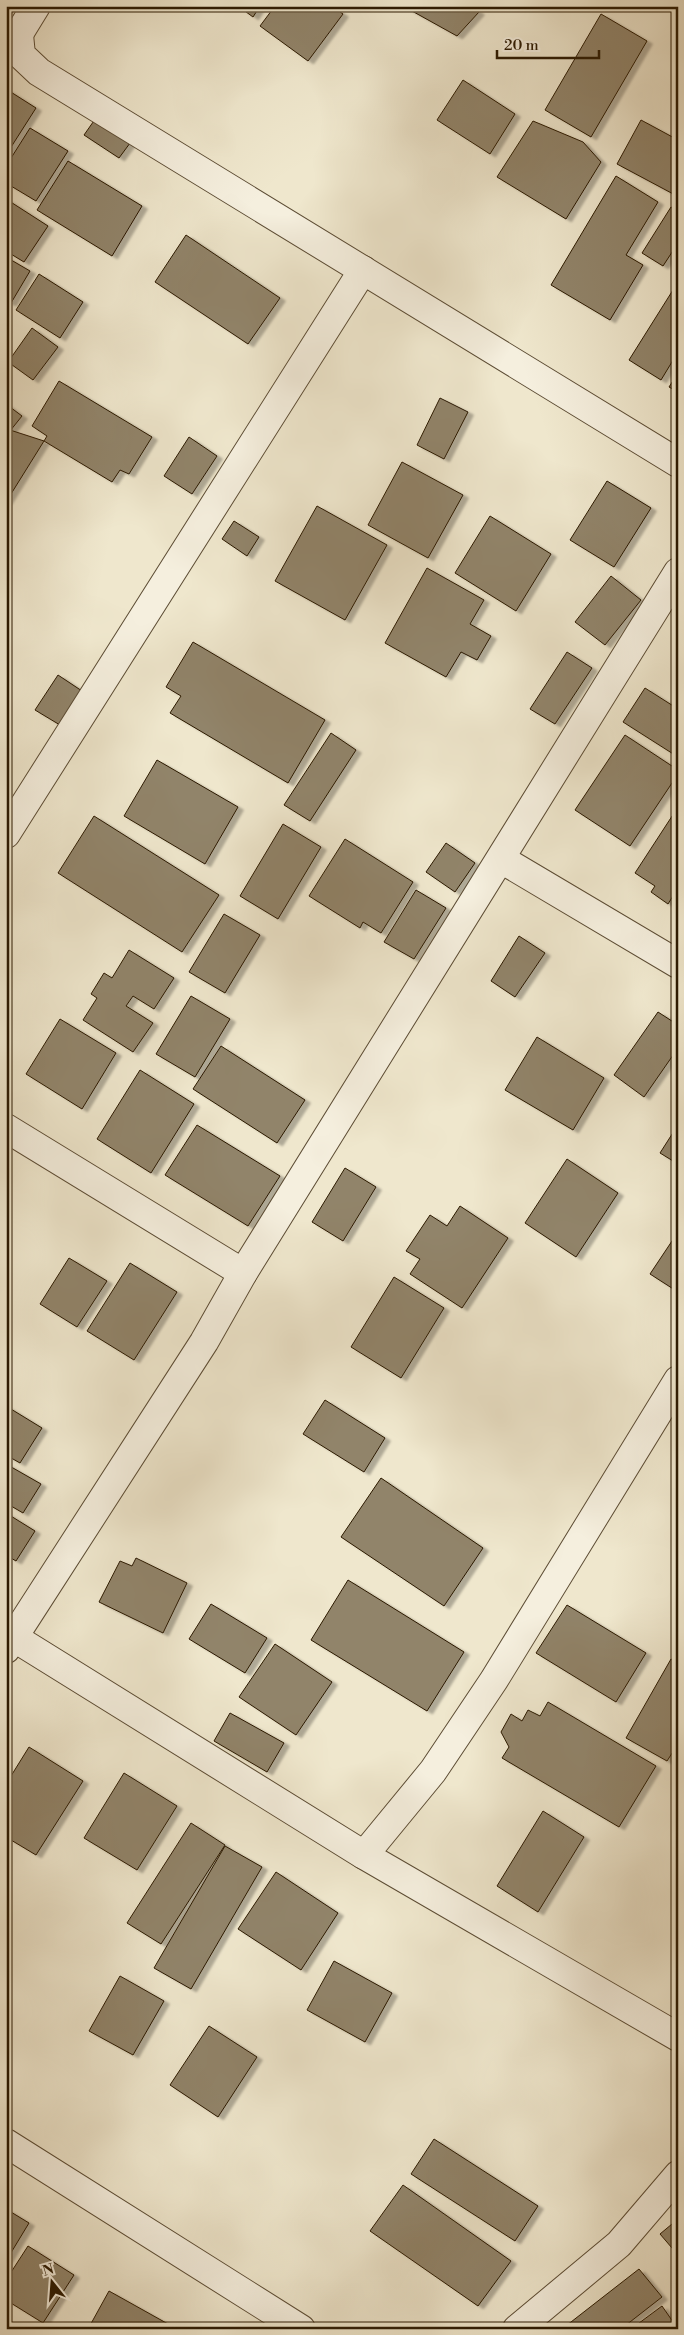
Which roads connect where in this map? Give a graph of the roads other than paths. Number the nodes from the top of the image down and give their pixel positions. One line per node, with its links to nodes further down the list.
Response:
1 (36, 6): 2 (street)
2 (12, 44): 3 (street)
3 (363, 270): 4 (street); 6 (street)
4 (678, 463)
5 (678, 572): 7 (street)
6 (6, 834)
7 (500, 859): 8 (street); 10 (street)
8 (678, 964)
9 (6, 1128): 10 (street)
10 (243, 1273): 12 (street)
11 (678, 1380): 13 (street)
12 (10, 1643): 13 (street)
13 (364, 1855): 14 (street)
14 (678, 2037)
15 (6, 2143): 18 (street)
16 (678, 2175): 17 (street)
17 (521, 2327)
18 (301, 2329)

